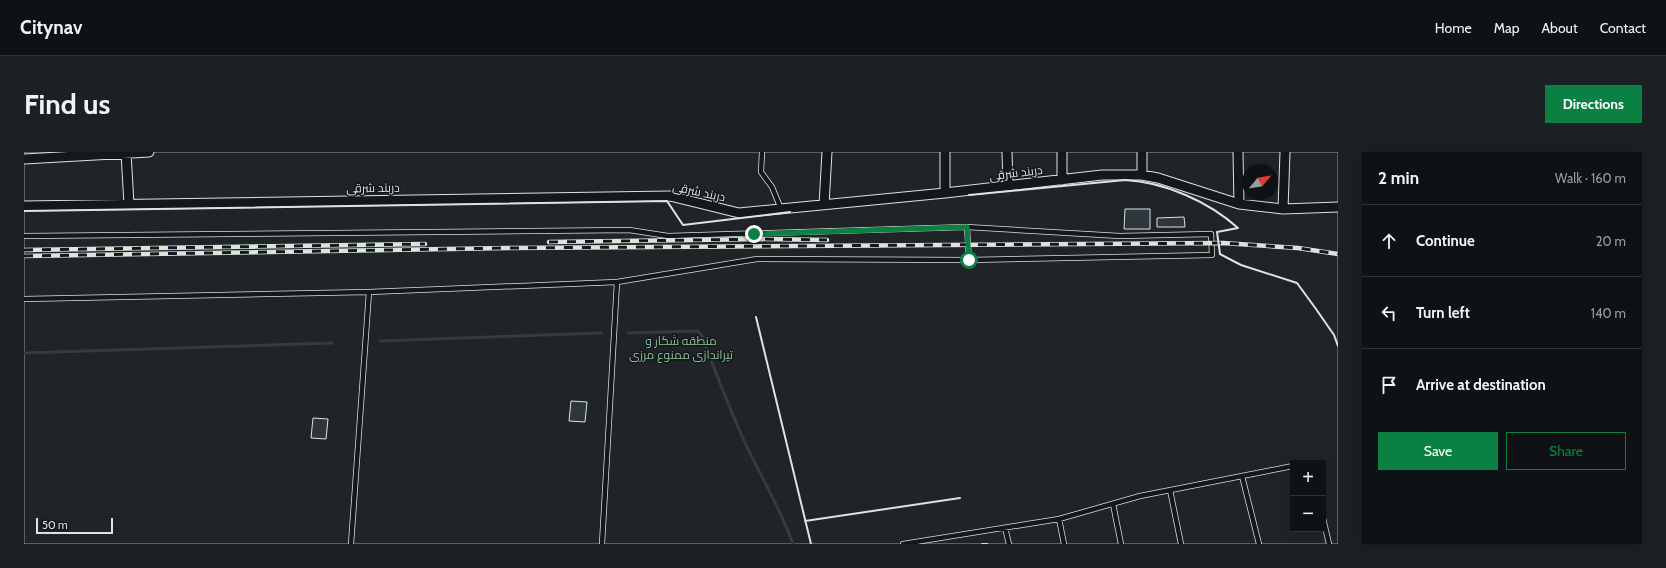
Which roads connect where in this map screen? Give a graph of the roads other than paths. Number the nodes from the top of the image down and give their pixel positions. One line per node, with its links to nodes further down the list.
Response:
1 (148, 152): 10 (street)
2 (762, 152): 21 (lane)
3 (828, 152): 18 (street)
4 (945, 152): 15 (street)
5 (1007, 152): 14 (street)
6 (1062, 152): 13 (street)
7 (1142, 152): 12 (street)
8 (1238, 152): 17 (street)
9 (1285, 152): 22 (street)
10 (126, 153): 11 (street); 16 (street)
11 (24, 159)
12 (1142, 175): 13 (street, دربند شرقی); 17 (street, دربند شرقی)
13 (1062, 180): 14 (street, دربند شرقی)
14 (1008, 186): 15 (street, دربند شرقی)
15 (945, 193): 18 (street, دربند شرقی)
16 (129, 204): 20 (street, دربند شرقی); 21 (street, دربند شرقی)
17 (1239, 204): 22 (street, دربند شرقی)
18 (824, 205): 21 (street, دربند شرقی)
19 (1338, 205): 22 (street, دربند شرقی)
20 (24, 206)
21 (781, 209)
22 (1283, 209)
23 (967, 227): 24 (lane); 25 (lane); 25 (lane)
24 (24, 236)
25 (969, 260): 26 (lane)
26 (617, 282): 27 (lane); 37 (lane)
27 (369, 292): 28 (lane); 36 (lane)
28 (24, 299)
29 (1290, 467): 30 (lane)
30 (1242, 476): 31 (lane); 43 (lane)
31 (1170, 490): 32 (lane); 42 (lane)
32 (1113, 504): 33 (lane); 41 (lane)
33 (1059, 519): 34 (lane); 40 (lane)
34 (1005, 528): 38 (lane); 39 (lane)
35 (1326, 531): 44 (lane)
36 (351, 544)
37 (602, 544)
38 (903, 544)
39 (1009, 544)
40 (1064, 544)
41 (1122, 544)
42 (1181, 544)
43 (1259, 544)
44 (1329, 544)

